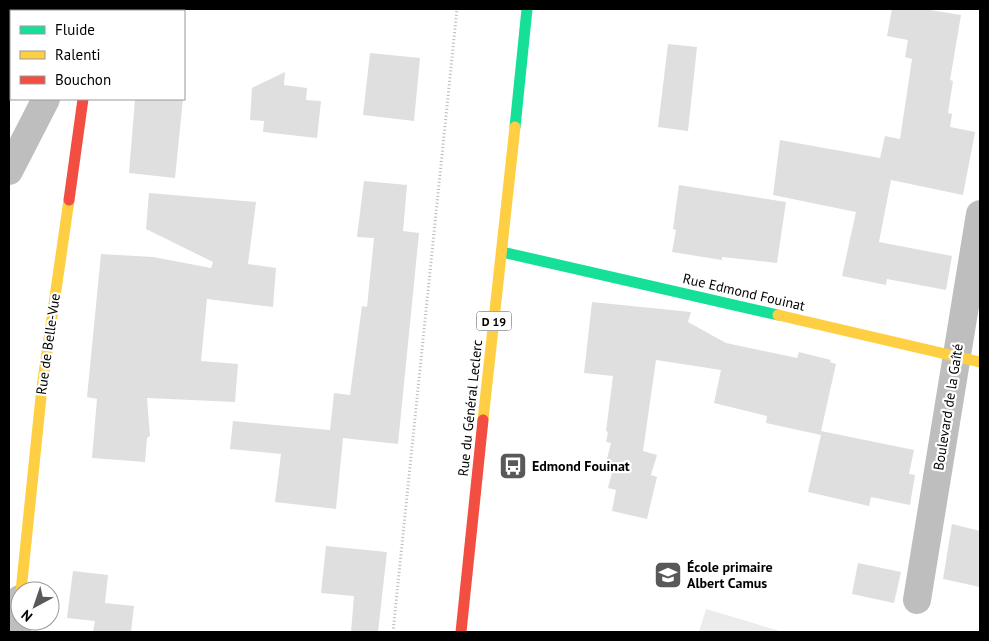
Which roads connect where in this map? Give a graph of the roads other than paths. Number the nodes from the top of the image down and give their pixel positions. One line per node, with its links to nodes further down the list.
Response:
1 (527, 9): 6 (street, Rue du Général Leclerc / D 19)
2 (45, 100): 4 (street)
3 (83, 100): 8 (street, Rue de Belle-Vue)
4 (9, 171)
5 (980, 214): 7 (street, Boulevard de la Gaîté)
6 (502, 252): 7 (street, Rue Edmond Fouinat); 10 (street, Rue du Général Leclerc / D 19)
7 (968, 359): 9 (street, Boulevard de la Gaîté)
8 (22, 581)
9 (917, 600)
10 (461, 632)

